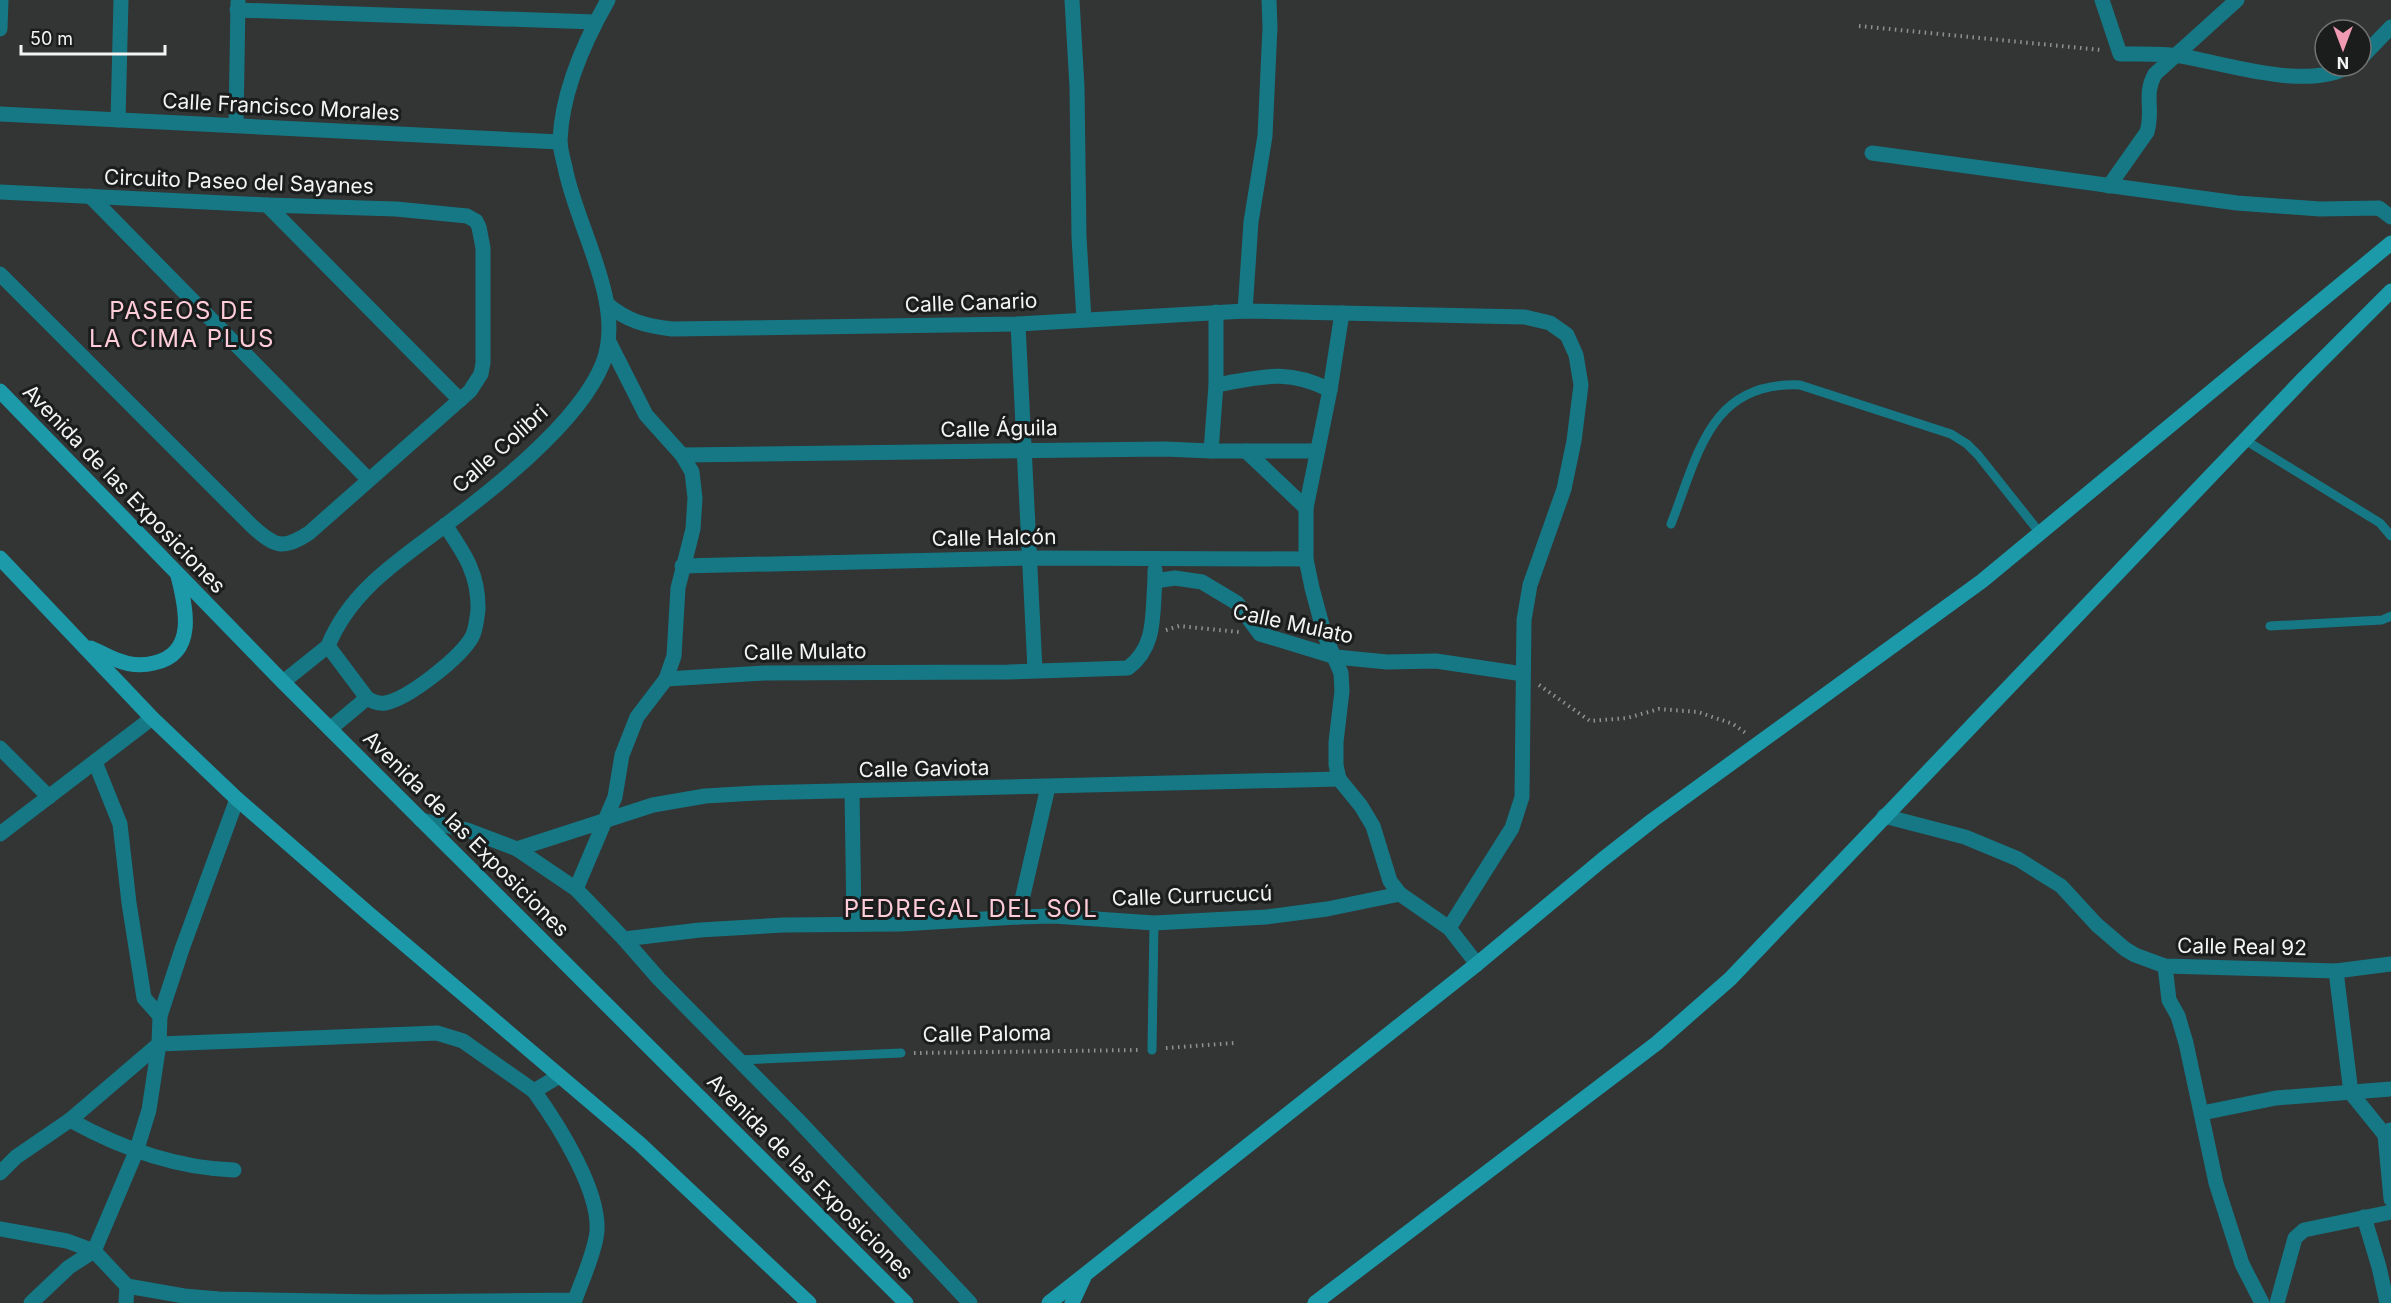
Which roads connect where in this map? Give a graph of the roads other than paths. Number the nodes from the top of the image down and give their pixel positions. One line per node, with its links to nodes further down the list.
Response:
1 (1, 0): 11 (street)
2 (121, 0): 16 (street)
3 (608, 0): 9 (street)
4 (1072, 0): 32 (street)
5 (1269, 0): 29 (street)
6 (2102, 0): 13 (street)
7 (2236, 0): 13 (street)
8 (238, 5): 9 (street); 17 (street)
9 (596, 22): 18 (street)
10 (2391, 27): 12 (street)
11 (0, 29)
12 (2373, 46)
13 (2177, 56): 14 (street); 20 (street)
14 (2313, 76)
15 (0, 114): 16 (street, Calle Francisco Morales)
16 (118, 120): 17 (street, Calle Francisco Morales)
17 (236, 125): 18 (street, Calle Francisco Morales)
18 (560, 142): 28 (street, Calle Colibri)
19 (1872, 153): 20 (street)
20 (2109, 186): 24 (street)
21 (0, 192): 22 (street, Circuito Paseo del Sayanes)
22 (90, 196): 23 (street, Circuito Paseo del Sayanes); 45 (street)
23 (267, 205): 38 (street); 38 (street, Circuito Paseo del Sayanes)
24 (2391, 217)
25 (2391, 243): 49 (street)
26 (0, 274): 45 (street)
27 (2391, 291): 39 (street)
28 (607, 304): 33 (street, Calle Canario); 34 (street, Calle Colibri)
29 (1245, 311): 30 (street, Calle Canario); 31 (street, Calle Canario)
30 (1216, 312): 32 (street, Calle Canario); 35 (street)
31 (1342, 313): 36 (street); 64 (street, Calle Canario)
32 (1084, 320): 33 (street, Calle Canario)
33 (1018, 324): 40 (street)
34 (609, 342): 44 (street); 48 (street, Calle Colibri)
35 (1216, 385): 36 (street); 41 (street)
36 (1330, 390): 43 (street)
37 (0, 391): 56 (street, Avenida de las Exposiciones)
38 (460, 400): 45 (street)
39 (2246, 440): 50 (lane); 77 (street)
40 (1025, 450): 41 (street, Calle Águila); 44 (street, Calle Águila); 52 (street)
41 (1211, 451): 42 (street, Calle Águila)
42 (1246, 451): 43 (street, Calle Águila); 46 (street)
43 (1317, 451): 46 (street)
44 (682, 455): 55 (street)
45 (369, 480)
46 (1305, 508): 54 (street)
47 (1671, 524): 49 (lane)
48 (445, 525): 61 (street, Calle Colibri); 67 (street)
49 (2040, 533): 89 (street)
50 (2391, 536)
51 (0, 558): 60 (street)
52 (1030, 558): 53 (street, Calle Halcón); 55 (street, Calle Halcón); 63 (street)
53 (1155, 558): 54 (street, Calle Halcón); 57 (street)
54 (1306, 559): 62 (street)
55 (682, 566): 65 (street)
56 (178, 574): 60 (street); 66 (street, Avenida de las Exposiciones)
57 (1155, 580): 62 (street, Calle Mulato); 63 (street, Calle Mulato)
58 (2391, 616): 59 (lane)
59 (2270, 626)
60 (83, 644): 68 (street)
61 (328, 646): 66 (street); 67 (street)
62 (1336, 657): 64 (street, Calle Mulato); 72 (street)
63 (1035, 670): 65 (street, Calle Mulato)
64 (1523, 674): 87 (street)
65 (666, 679): 79 (street)
66 (284, 682): 69 (street, Avenida de las Exposiciones)
67 (367, 698): 69 (street)
68 (152, 718): 71 (street); 76 (street)
69 (330, 729): 78 (street, Avenida de las Exposiciones)
70 (0, 748): 75 (street)
71 (95, 762): 75 (street); 93 (street)
72 (1340, 778): 73 (street, Calle Gaviota); 83 (street)
73 (1048, 787): 74 (street, Calle Gaviota); 84 (street)
74 (852, 791): 79 (street, Calle Gaviota); 85 (street)
75 (49, 797): 80 (street)
76 (237, 799): 93 (street); 98 (street)
77 (1884, 816): 91 (street, Calle Real 92); 122 (street)
78 (422, 820): 81 (street); 118 (street, Avenida de las Exposiciones)
79 (603, 821): 81 (street, Calle Gaviota); 82 (street)
80 (0, 834)
81 (517, 849): 82 (street)
82 (576, 889): 88 (street)
83 (1400, 894): 86 (street, Calle Currucucú); 87 (street)
84 (1018, 917): 85 (street, Calle Currucucú); 86 (street, Calle Currucucú)
85 (854, 923): 88 (street, Calle Currucucú)
86 (1154, 923): 95 (lane)
87 (1449, 928): 89 (street)
88 (624, 939): 97 (street)
89 (1478, 964): 113 (street)
90 (2391, 964): 92 (street, Calle Real 92)
91 (2165, 966): 92 (street, Calle Real 92); 102 (street)
92 (2336, 971): 101 (street)
93 (160, 1016): 94 (street)
94 (159, 1044): 100 (street); 103 (street); 105 (street)
95 (1152, 1050)
96 (901, 1053): 97 (lane, Calle Paloma)
97 (739, 1060): 119 (street)
98 (559, 1076): 100 (street); 117 (street)
99 (2391, 1089): 101 (street)
100 (534, 1090): 114 (street)
101 (2351, 1093): 102 (street); 104 (street)
102 (2202, 1113): 123 (street)
103 (70, 1120): 105 (street); 107 (street)
104 (2388, 1132): 108 (street)
105 (136, 1152): 106 (street); 112 (street)
106 (234, 1170)
107 (0, 1173)
108 (2391, 1199)
109 (2391, 1212): 110 (street)
110 (2364, 1217): 124 (street); 125 (street)
111 (0, 1229): 112 (street)
112 (94, 1251): 114 (street); 115 (street)
113 (1086, 1272): 120 (street); 121 (street)
114 (128, 1286): 116 (street)
115 (31, 1303)
116 (126, 1303)
117 (809, 1303)
118 (906, 1303)
119 (970, 1303)
120 (1049, 1303)
121 (1072, 1303)
122 (1316, 1303)
123 (2262, 1303)
124 (2277, 1303)
125 (2387, 1303)

